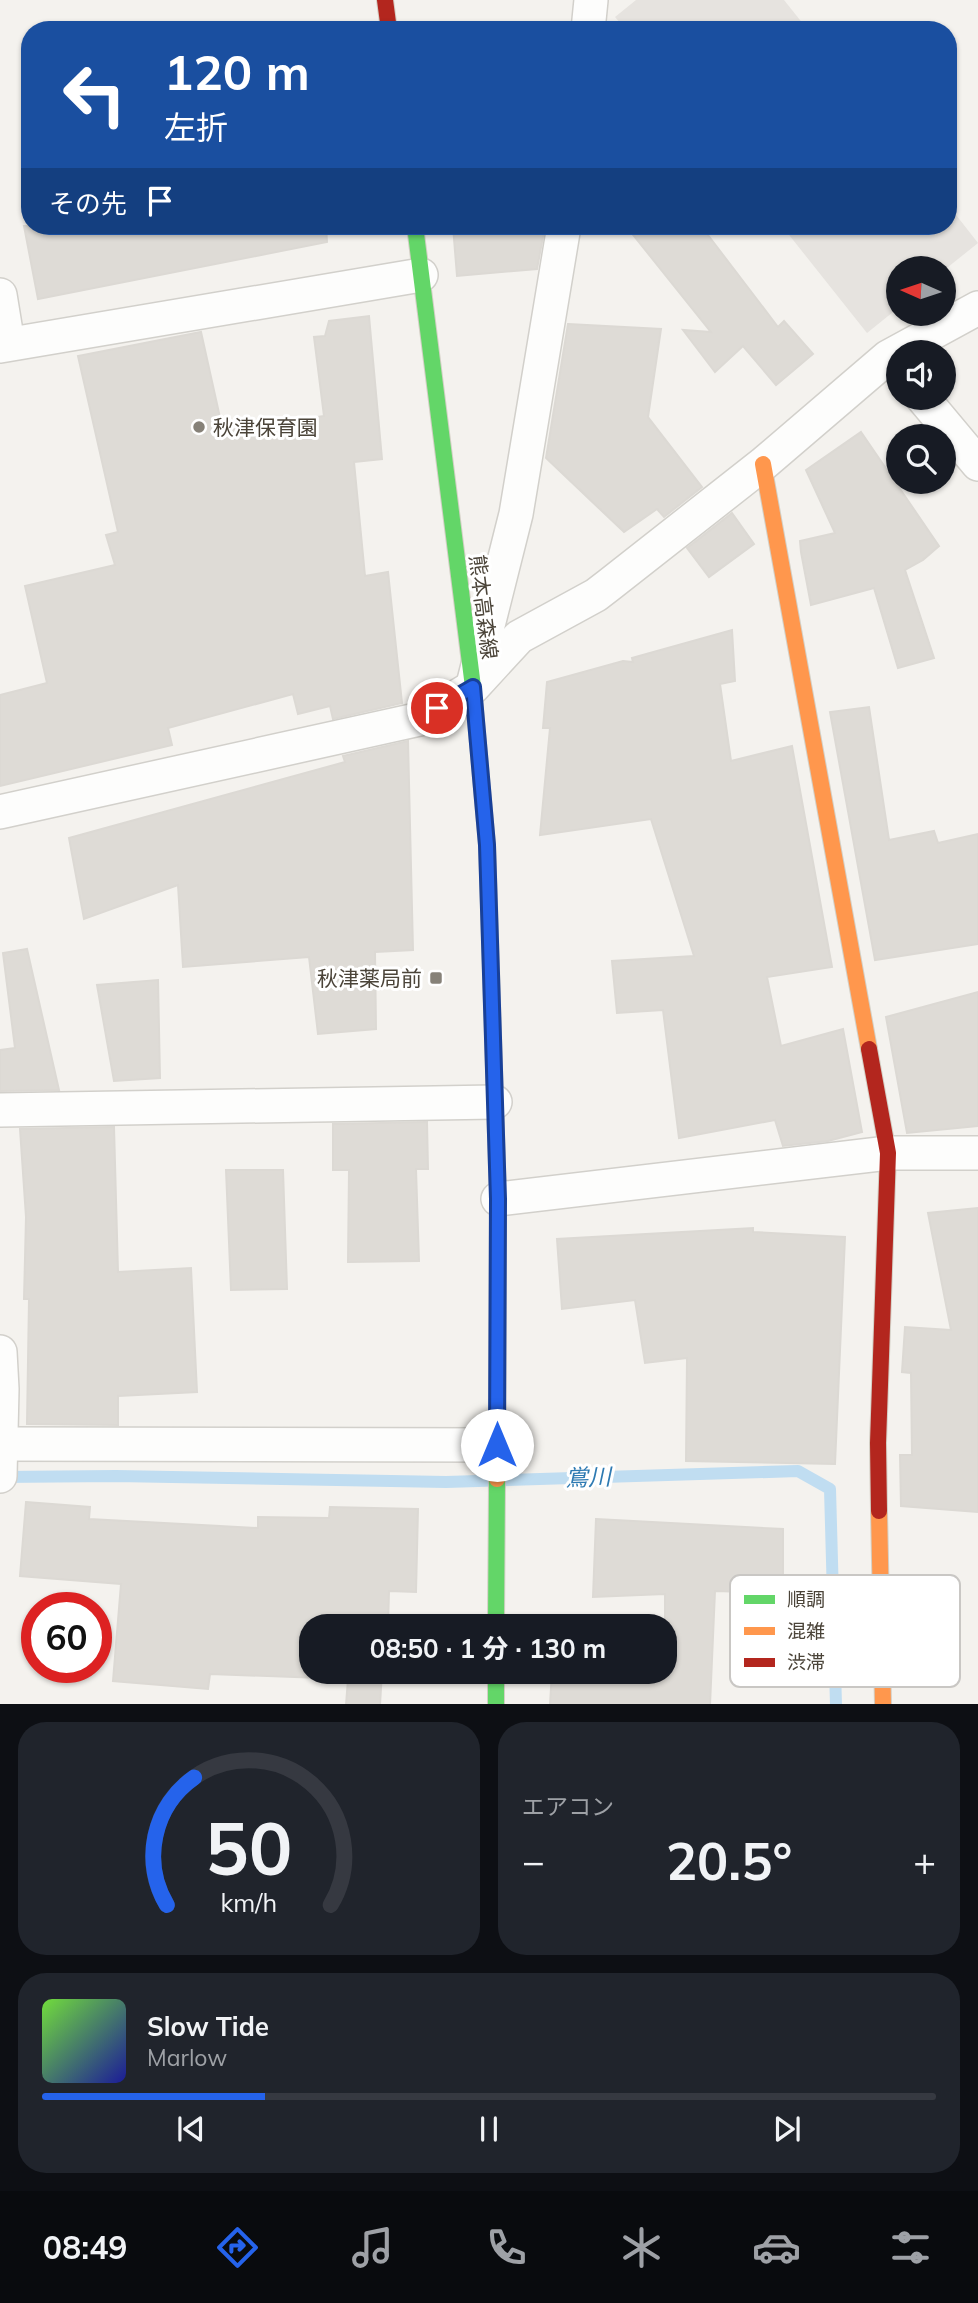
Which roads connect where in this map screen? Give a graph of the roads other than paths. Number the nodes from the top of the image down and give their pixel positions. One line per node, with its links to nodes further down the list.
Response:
1 (385, 0): 3 (main road)
2 (591, 0): 4 (street)
3 (388, 21)
4 (589, 21)
5 (416, 235): 7 (main road, 熊本高森線)
6 (562, 235): 16 (street)
7 (421, 275): 11 (street); 16 (main road, 熊本高森線)
8 (0, 295): 11 (street)
9 (978, 308): 10 (street)
10 (929, 340)
11 (4, 345)
12 (886, 368): 14 (street)
13 (933, 410): 15 (street)
14 (763, 464): 16 (street); 20 (main road)
15 (978, 464)
16 (473, 687): 17 (street); 18 (main road, 熊本高森線)
17 (0, 812)
18 (495, 1102): 19 (street); 22 (main road, 熊本高森線)
19 (0, 1111)
20 (888, 1153): 21 (street); 22 (street); 26 (main road)
21 (978, 1153)
22 (498, 1199): 24 (main road, 熊本高森線)
23 (0, 1352): 25 (street)
24 (497, 1445): 25 (street); 27 (main road, 熊本高森線)
25 (1, 1455)
26 (881, 1575)
27 (496, 1614)
28 (496, 1684): 29 (main road)
29 (496, 1704)

